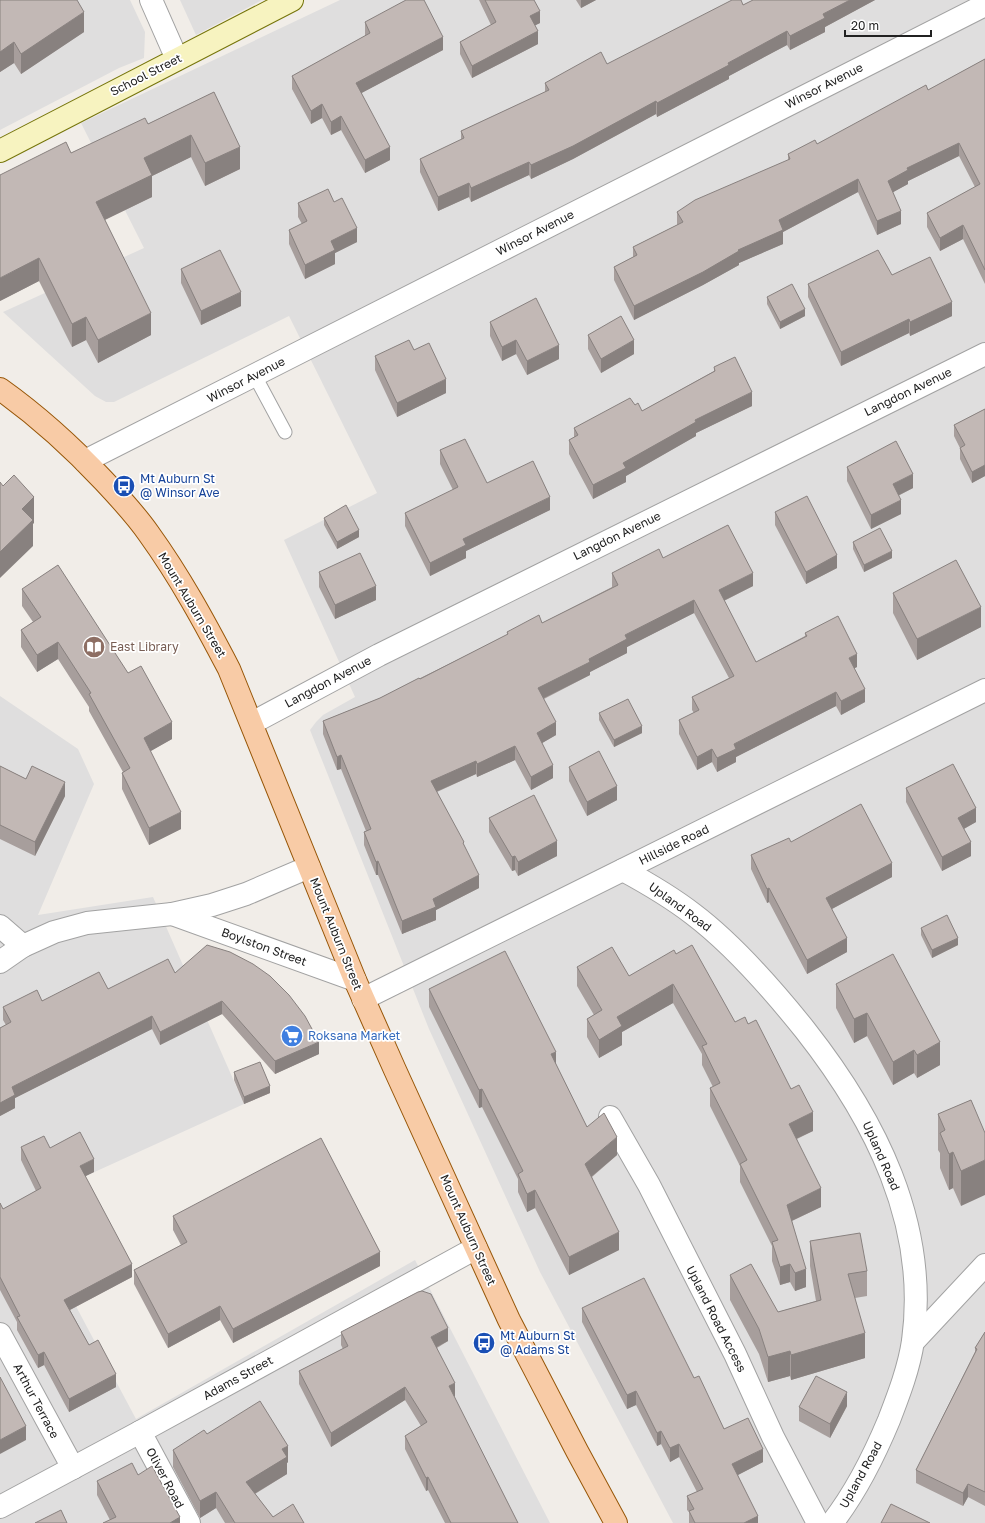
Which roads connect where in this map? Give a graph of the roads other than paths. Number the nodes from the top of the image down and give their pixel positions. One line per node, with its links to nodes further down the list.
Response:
1 (151, 0): 4 (street)
2 (292, 0): 4 (street, School Street)
3 (985, 5): 7 (street, Winsor Avenue)
4 (177, 59): 5 (street, School Street)
5 (0, 151)
6 (985, 354): 12 (street, Langdon Avenue)
7 (255, 376): 9 (lane); 10 (street, Winsor Avenue)
8 (0, 389): 10 (main road, Mount Auburn Street)
9 (285, 432)
10 (85, 462): 12 (main road, Mount Auburn Street)
11 (985, 690): 14 (street, Hillside Road)
12 (252, 723): 13 (main road, Mount Auburn Street)
13 (309, 868): 15 (street, Boylston Street); 19 (main road, Mount Auburn Street)
14 (623, 870): 19 (street, Hillside Road); 24 (street, Upland Road)
15 (172, 914): 17 (street, Boylston Street); 19 (street, Boylston Street)
16 (0, 926): 17 (street)
17 (23, 946): 18 (street, Boylston Street)
18 (0, 962)
19 (359, 990): 21 (main road, Mount Auburn Street)
20 (610, 1117): 30 (street, Upland Road Access)
21 (476, 1248): 25 (street, Adams Street); 29 (main road, Mount Auburn Street)
22 (985, 1265): 24 (street)
23 (0, 1334): 26 (street, Arthur Terrace)
24 (913, 1342): 31 (street, Upland Road)
25 (140, 1432): 26 (street, Adams Street); 28 (street, Oliver Road)
26 (73, 1468): 27 (street, Adams Street)
27 (0, 1507)
28 (189, 1523)
29 (616, 1523)
30 (818, 1523)
31 (832, 1523)

